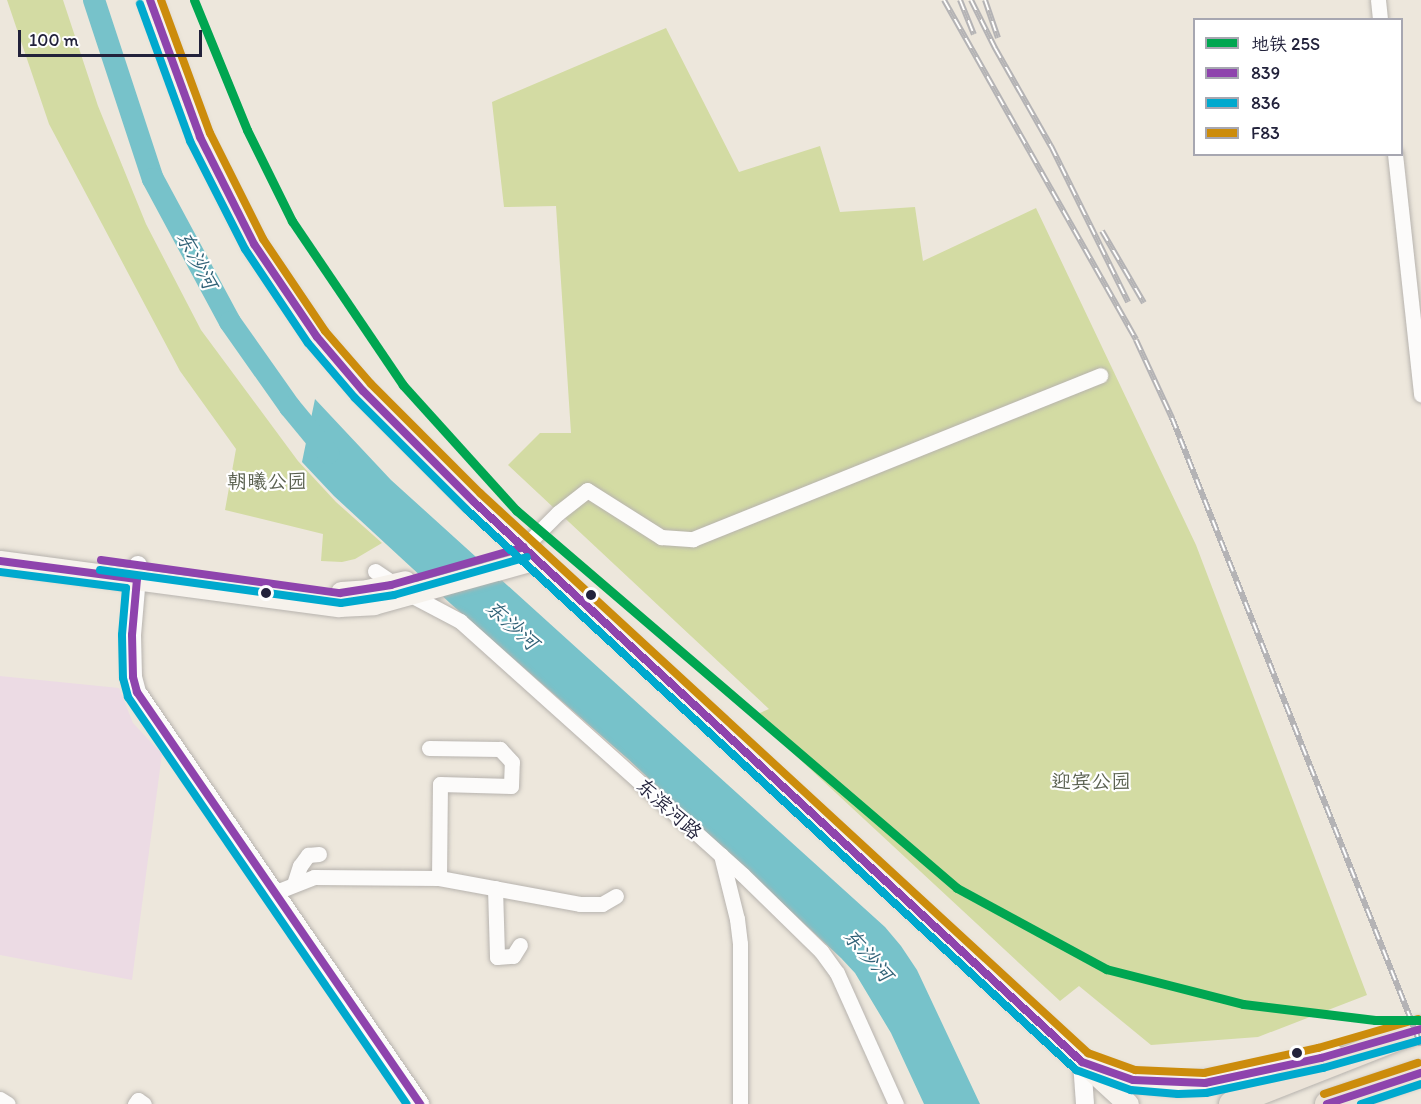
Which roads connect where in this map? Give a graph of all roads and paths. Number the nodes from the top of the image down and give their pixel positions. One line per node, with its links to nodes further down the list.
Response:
1 (150, 0): 9 (main road)
2 (1378, 0): 3 (street)
3 (1380, 18)
4 (1395, 156): 5 (street)
5 (1416, 304): 7 (street)
6 (1100, 375): 9 (street)
7 (1421, 395)
8 (0, 547): 12 (main road)
9 (530, 553): 13 (main road); 25 (main road)
10 (0, 561): 12 (main road)
11 (375, 571): 13 (street, 东滨河路)
12 (138, 572): 13 (main road); 20 (street)
13 (411, 586): 16 (street, 东滨河路)
14 (429, 748): 17 (street)
15 (319, 854): 18 (street)
16 (721, 855): 33 (street); 34 (street, 东滨河路)
17 (439, 878): 18 (street); 19 (street)
18 (294, 884): 20 (street)
19 (495, 888): 21 (street); 22 (street)
20 (276, 892): 32 (street)
21 (616, 896)
22 (520, 945)
23 (1421, 1029): 24 (main road)
24 (1389, 1040): 25 (main road); 37 (main road)
25 (1082, 1062): 35 (street); 36 (main road)
26 (1421, 1072): 28 (main road)
27 (0, 1099): 29 (street)
28 (1331, 1103)
29 (8, 1104)
30 (135, 1104): 31 (street)
31 (144, 1104)
32 (420, 1104)
33 (740, 1104)
34 (896, 1104)
35 (1085, 1104)
36 (1128, 1104)
37 (1231, 1104)

